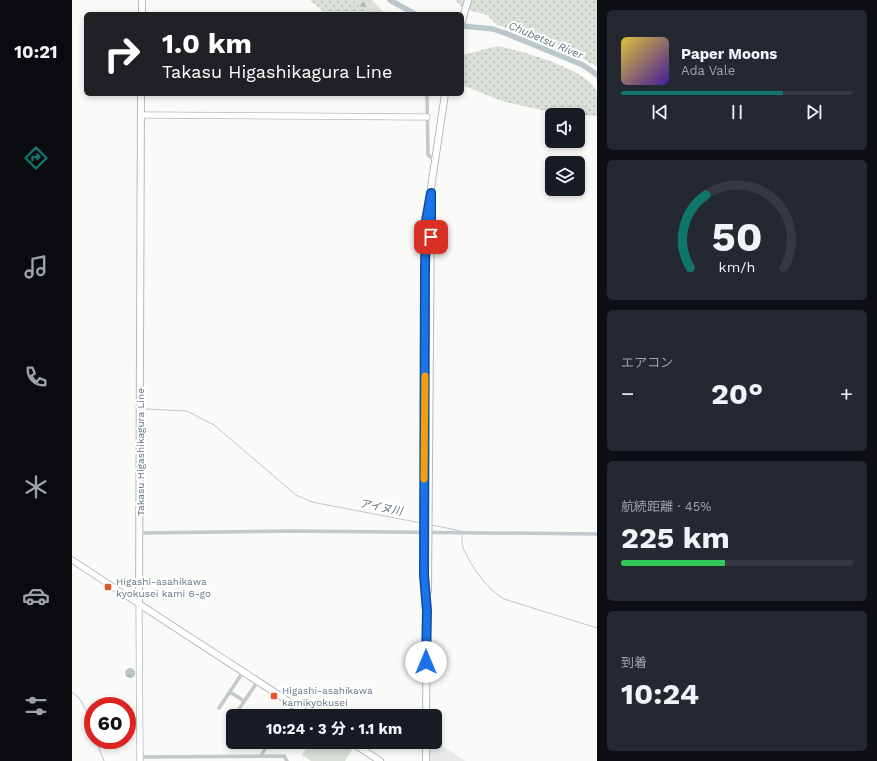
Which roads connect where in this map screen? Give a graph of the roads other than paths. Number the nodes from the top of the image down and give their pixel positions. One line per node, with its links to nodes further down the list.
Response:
1 (142, 0): 3 (main road)
2 (468, 0): 4 (main road)
3 (142, 12)
4 (464, 14)
5 (141, 96): 8 (main road, Takasu Higashikagura Line)
6 (427, 96): 9 (street)
7 (445, 96): 10 (main road)
8 (141, 115): 9 (street); 12 (main road, Takasu Higashikagura Line)
9 (427, 117): 10 (street)
10 (435, 160): 11 (main road)
11 (427, 527): 12 (street); 13 (street); 25 (main road)
12 (140, 533): 15 (main road, Takasu Higashikagura Line)
13 (597, 534)
14 (72, 560): 15 (street)
15 (139, 604): 16 (main road); 30 (street)
16 (244, 672): 17 (main road); 18 (street)
17 (258, 681): 19 (street); 20 (main road)
18 (230, 692): 19 (street); 21 (street)
19 (244, 701): 22 (street)
20 (294, 705): 23 (street); 24 (main road)
21 (219, 708)
22 (238, 709)
23 (291, 709)
24 (300, 709)
25 (426, 709)
26 (265, 749): 29 (street)
27 (362, 749): 32 (main road)
28 (426, 749): 33 (main road)
29 (261, 756): 30 (street); 31 (street)
30 (140, 759)
31 (287, 761)
32 (380, 761)
33 (426, 761)

